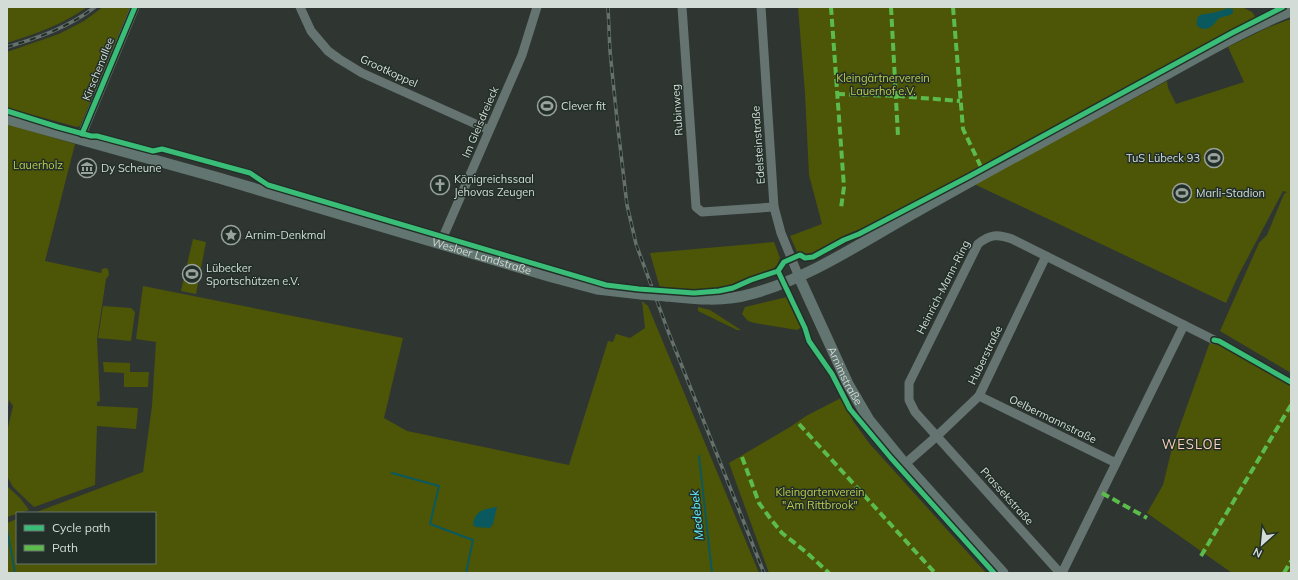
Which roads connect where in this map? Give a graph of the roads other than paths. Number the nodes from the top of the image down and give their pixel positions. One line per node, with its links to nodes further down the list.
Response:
1 (135, 7): 9 (street, Kirschenallee)
2 (300, 7): 8 (street, Grootkoppel)
3 (537, 7): 8 (street, Im Gleisdreieck)
4 (682, 7): 10 (street, Rubinweg)
5 (760, 7): 10 (street, Edelsteinstraße)
6 (1291, 11): 13 (main road, Wesloer Landstraße)
7 (7, 119): 9 (main road, Wesloer Landstraße)
8 (489, 130): 11 (street, Im Gleisdreieck)
9 (80, 139): 11 (main road, Wesloer Landstraße)
10 (774, 207): 13 (street, Edelsteinstraße)
11 (440, 244): 13 (main road, Wesloer Landstraße, bridge)
12 (1046, 256): 14 (street, Heinrich-Mann-Ring); 16 (street, Huberstraße); 17 (street, Heinrich-Mann-Ring)
13 (799, 277): 19 (main road, Arnimstraße)
14 (1184, 325): 15 (street, Heinrich-Mann-Ring); 18 (street)
15 (1214, 340)
16 (979, 396): 17 (street, Huberstraße); 18 (street, Oelbermannstraße)
17 (937, 436): 19 (street, Huberstraße); 21 (street, Prassekstraße)
18 (1116, 463): 21 (street)
19 (905, 464): 20 (main road, Arnimstraße)
20 (1003, 573)
21 (1061, 573)

